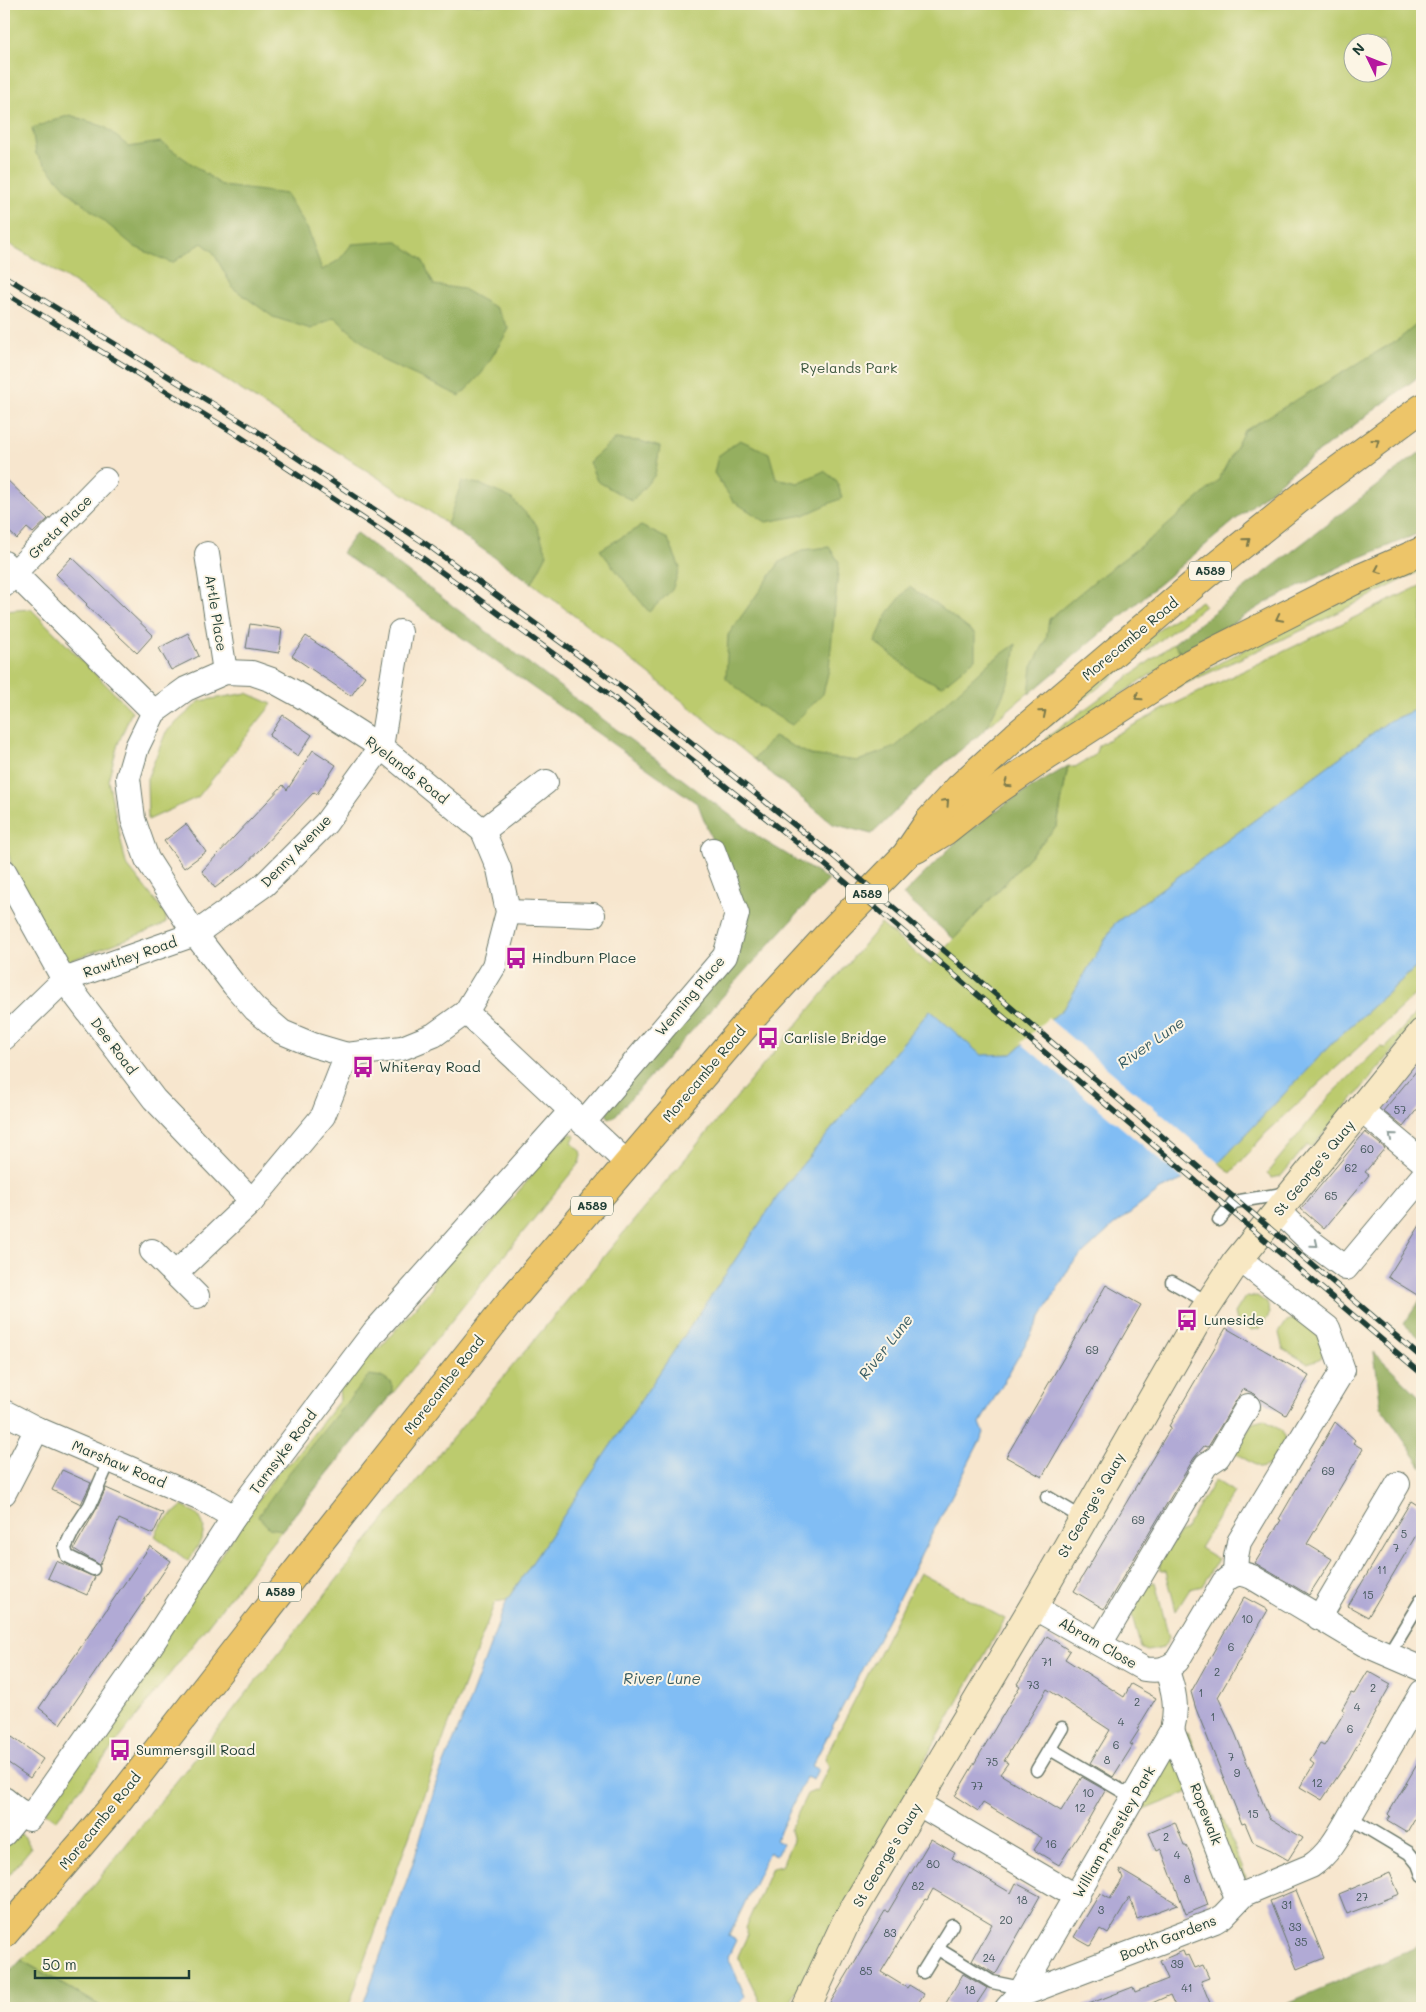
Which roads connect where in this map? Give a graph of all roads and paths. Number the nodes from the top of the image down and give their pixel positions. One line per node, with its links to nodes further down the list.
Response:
1 (1419, 417): 13 (main road, Morecambe Road / A589, one-way to 1)
2 (105, 480): 5 (street, Greta Place)
3 (1422, 551): 13 (main road, Morecambe Road / A589, one-way to 13)
4 (207, 554): 7 (street, Artle Place)
5 (7, 574): 8 (street)
6 (400, 632): 9 (street, Denny Avenue)
7 (225, 672): 8 (street, Ryelands Road); 9 (street, Ryelands Road)
8 (154, 712): 17 (street, Ryelands Road)
9 (381, 747): 11 (street, Ryelands Road); 17 (street, Denny Avenue)
10 (546, 782): 11 (street)
11 (483, 831): 15 (street, Ryelands Road)
12 (713, 850): 24 (street, Wenning Place)
13 (906, 855): 26 (main road, Morecambe Road / A589)
14 (4, 871): 18 (street, Dee Road)
15 (508, 912): 16 (street); 19 (street, Ryelands Road)
16 (593, 915)
17 (195, 934): 18 (street, Rawthey Road); 22 (street, Ryelands Road)
18 (64, 980): 21 (street); 28 (street, Dee Road)
19 (466, 1012): 22 (street, Ryelands Road); 24 (street)
20 (1422, 1033): 23 (street, St George's Quay)
21 (4, 1038)
22 (348, 1055): 28 (street)
23 (1361, 1110): 25 (street, one-way to 23); 29 (street, St George's Quay)
24 (577, 1117): 26 (street); 44 (street, Tarnsyke Road)
25 (1422, 1161)
26 (628, 1164): 69 (main road, Morecambe Road / A589)
27 (1422, 1177): 29 (street, one-way to 27)
28 (252, 1201): 33 (street)
29 (1286, 1202): 30 (lane); 36 (street, St George's Quay)
30 (1219, 1220)
31 (152, 1251): 33 (street)
32 (1251, 1268): 47 (street)
33 (175, 1274): 35 (street)
34 (1172, 1282): 36 (lane)
35 (197, 1296)
36 (1209, 1303): 45 (street, St George's Quay)
37 (1248, 1406): 51 (street)
38 (4, 1412): 39 (street, Marshaw Road)
39 (37, 1429): 40 (street, Marshaw Road); 42 (street)
40 (110, 1459): 44 (street, Marshaw Road); 46 (lane)
41 (1398, 1484): 50 (street)
42 (4, 1493)
43 (1047, 1497): 45 (lane)
44 (234, 1517): 62 (street, Tarnsyke Road)
45 (1084, 1519): 49 (street, St George's Quay)
46 (93, 1569)
47 (1235, 1574): 50 (street); 53 (street)
48 (1422, 1599): 52 (lane)
49 (1033, 1607): 51 (street, Abram Close); 61 (street, St George's Quay)
50 (1319, 1618): 52 (street)
51 (1100, 1644): 53 (street, Abram Close)
52 (1388, 1655): 54 (street)
53 (1166, 1668): 57 (street, William Priestley Park)
54 (1422, 1669)
55 (1422, 1692): 63 (street, Booth Gardens)
56 (1062, 1728): 58 (lane)
57 (1172, 1730): 60 (street, William Priestley Park); 67 (street, Ropewalk)
58 (1050, 1749): 59 (lane); 60 (lane)
59 (1038, 1770)
60 (1134, 1798): 66 (street, William Priestley Park)
61 (917, 1803): 66 (street); 73 (street, St George's Quay)
62 (18, 1810): 64 (street, Tarnsyke Road)
63 (1349, 1816): 65 (lane); 67 (street, Booth Gardens)
64 (4, 1834)
65 (1422, 1875)
66 (1077, 1897): 72 (street, William Priestley Park)
67 (1237, 1899): 72 (street, Booth Gardens)
68 (952, 1925): 70 (lane)
69 (4, 1934)
70 (938, 1949): 71 (lane); 72 (lane)
71 (924, 1972)
72 (1015, 1998)
73 (806, 2008)

